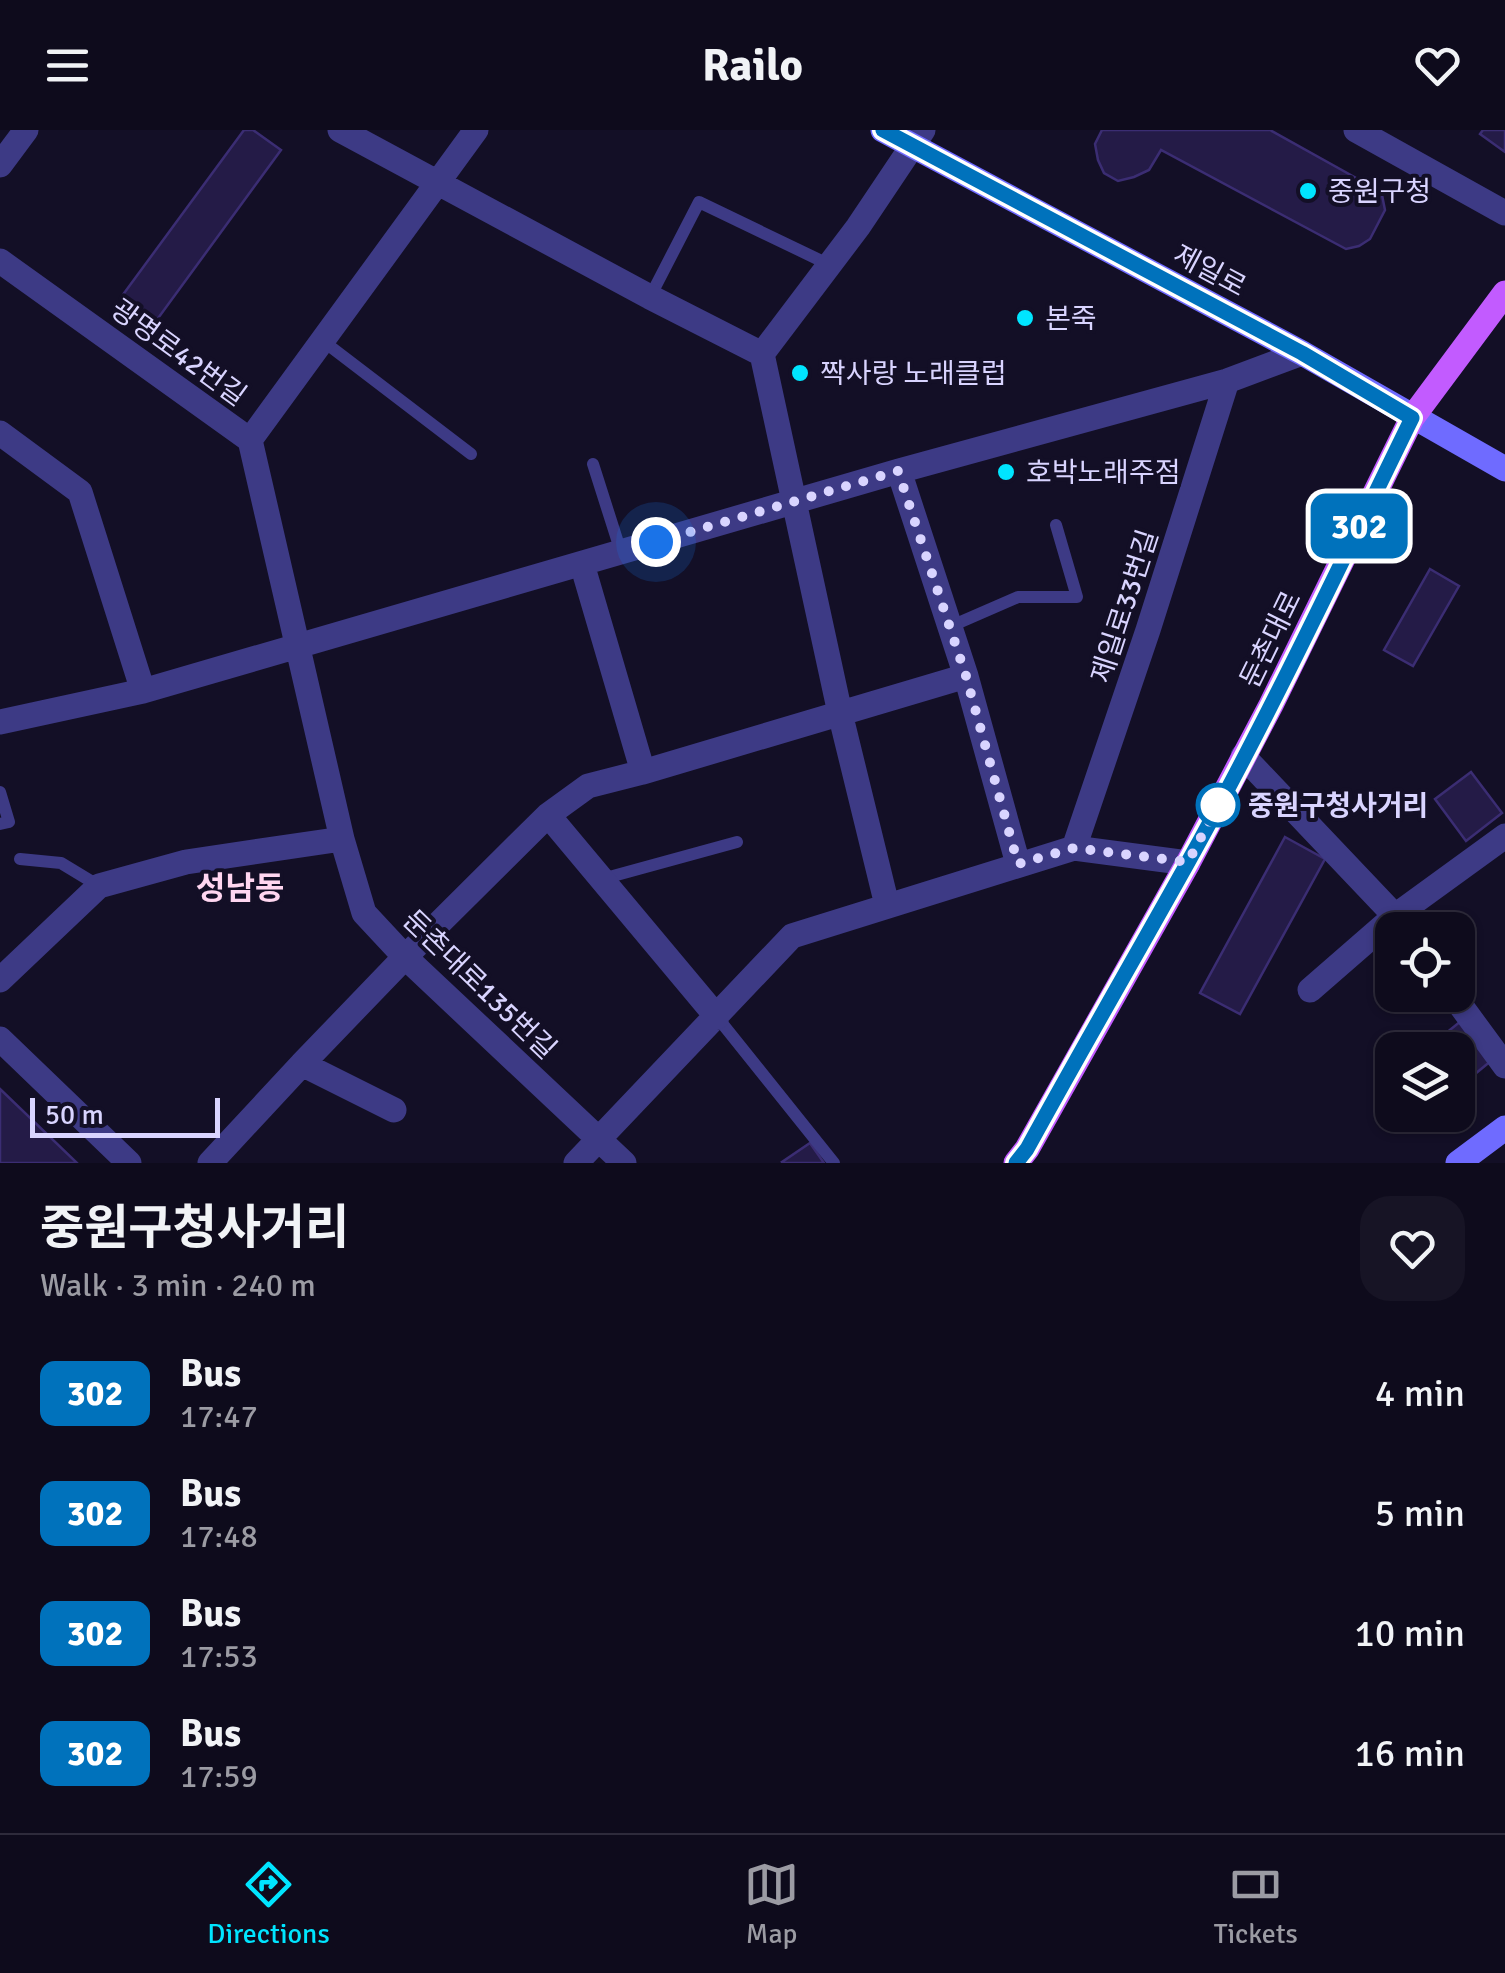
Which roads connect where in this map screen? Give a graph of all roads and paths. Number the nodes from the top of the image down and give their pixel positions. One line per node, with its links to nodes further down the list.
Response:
1 (26, 130): 7 (street)
2 (340, 130): 8 (street)
3 (476, 130): 8 (street)
4 (883, 130): 6 (main road, 제일로)
5 (1356, 130): 9 (street)
6 (917, 138): 11 (street); 15 (main road, 제일로)
7 (0, 165)
8 (438, 182): 13 (street); 14 (street)
9 (1505, 213)
10 (0, 260): 20 (street, 광명로42번길)
11 (830, 265): 13 (lane); 16 (street)
12 (1505, 293): 18 (main road, 둔촌대로)
13 (650, 297): 16 (street)
14 (323, 341): 20 (street); 21 (lane)
15 (1302, 353): 17 (street); 18 (main road, 제일로)
16 (762, 354): 25 (street)
17 (1227, 381): 24 (street); 43 (street, 제일로33번길)
18 (1412, 418): 23 (main road, 제일로); 35 (main road, 둔촌대로)
19 (0, 432): 32 (street)
20 (250, 440): 30 (street, 광명로42번길)
21 (472, 454)
22 (593, 464): 27 (lane)
23 (1505, 469)
24 (898, 471): 25 (street); 29 (street)
25 (793, 502): 27 (street); 33 (street)
26 (1056, 526): 29 (lane)
27 (621, 552): 28 (street)
28 (582, 564): 30 (street); 36 (street)
29 (949, 628): 31 (street)
30 (298, 646): 32 (street); 41 (street, 둔촌대로135번길)
31 (966, 676): 33 (street); 46 (street)
32 (144, 691): 34 (street)
33 (840, 713): 36 (street); 49 (street)
34 (0, 722)
35 (1243, 756): 45 (main road, 둔촌대로); 50 (street)
36 (643, 772): 38 (street)
37 (0, 792): 39 (lane)
38 (548, 816): 47 (street); 53 (street)
39 (0, 824)
40 (1505, 836): 51 (street)
41 (342, 839): 48 (street); 53 (street, 둔촌대로135번길)
42 (736, 842): 47 (lane)
43 (1074, 848): 45 (street); 46 (street)
44 (20, 859): 48 (lane)
45 (1188, 862): 70 (main road, 둔촌대로)
46 (1018, 864): 49 (street)
47 (602, 880): 57 (street)
48 (99, 886): 54 (street)
49 (888, 905): 57 (street)
50 (1390, 912)
51 (1413, 912)
52 (1375, 942): 55 (street)
53 (404, 957): 59 (street); 63 (street, 둔촌대로135번길)
54 (0, 980)
55 (1310, 990)
56 (1465, 1012): 60 (street)
57 (717, 1017): 63 (street); 69 (lane)
58 (0, 1040): 65 (street)
59 (302, 1064): 61 (street); 66 (street)
60 (1505, 1066)
61 (394, 1110)
62 (1505, 1128): 64 (main road)
63 (599, 1139): 67 (street); 68 (street, 둔촌대로135번길)
64 (1475, 1158)
65 (129, 1163)
66 (210, 1163)
67 (576, 1163)
68 (624, 1163)
69 (834, 1163)
70 (1016, 1163)

